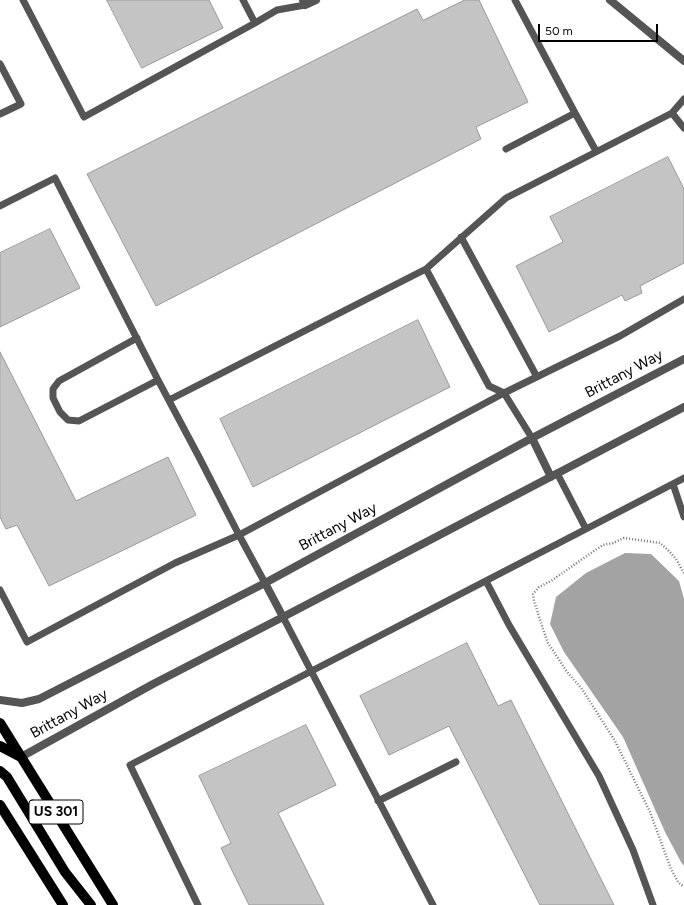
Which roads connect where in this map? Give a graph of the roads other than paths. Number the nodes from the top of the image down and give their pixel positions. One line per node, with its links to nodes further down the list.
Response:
1 (23, 0): 7 (lane)
2 (243, 0): 7 (lane)
3 (316, 0): 6 (street)
4 (515, 0): 11 (lane)
5 (610, 0): 8 (street)
6 (304, 2): 7 (lane)
7 (255, 23)
8 (684, 61)
9 (0, 64): 13 (lane)
10 (684, 99): 12 (lane)
11 (575, 113): 15 (lane); 16 (lane)
12 (672, 113): 14 (lane); 16 (lane)
13 (0, 114)
14 (684, 128)
15 (506, 149)
16 (596, 151): 18 (lane)
17 (0, 206): 21 (lane)
18 (461, 237): 19 (lane); 23 (lane)
19 (426, 269): 25 (lane); 26 (lane)
20 (684, 299): 23 (lane)
21 (137, 338): 24 (lane); 24 (lane)
22 (684, 359): 28 (street, Brittany Way)
23 (537, 377): 25 (lane)
24 (158, 380): 26 (lane)
25 (504, 393): 28 (lane); 34 (lane)
26 (169, 400): 34 (lane)
27 (684, 408): 29 (street, Brittany Way)
28 (532, 438): 29 (street); 36 (street, Brittany Way)
29 (554, 475): 33 (lane); 38 (street, Brittany Way)
30 (684, 478): 31 (lane)
31 (673, 484): 32 (lane); 33 (lane)
32 (684, 517)
33 (586, 529): 35 (lane)
34 (239, 535): 36 (lane); 37 (lane)
35 (486, 581): 39 (lane); 53 (lane)
36 (265, 582): 38 (street); 40 (street, Brittany Way)
37 (0, 590)
38 (283, 617): 39 (lane); 43 (street, Brittany Way)
39 (312, 672): 46 (lane); 51 (lane)
40 (0, 700)
41 (0, 723): 43 (main road, US 301)
42 (0, 746): 43 (main road)
43 (21, 757): 50 (main road, US 301)
44 (456, 762): 46 (lane)
45 (0, 771): 49 (main road)
46 (378, 801): 52 (lane)
47 (0, 805): 48 (main road, US 301)
48 (63, 905)
49 (91, 905)
50 (113, 905)
51 (198, 905)
52 (433, 905)
53 (653, 905)

